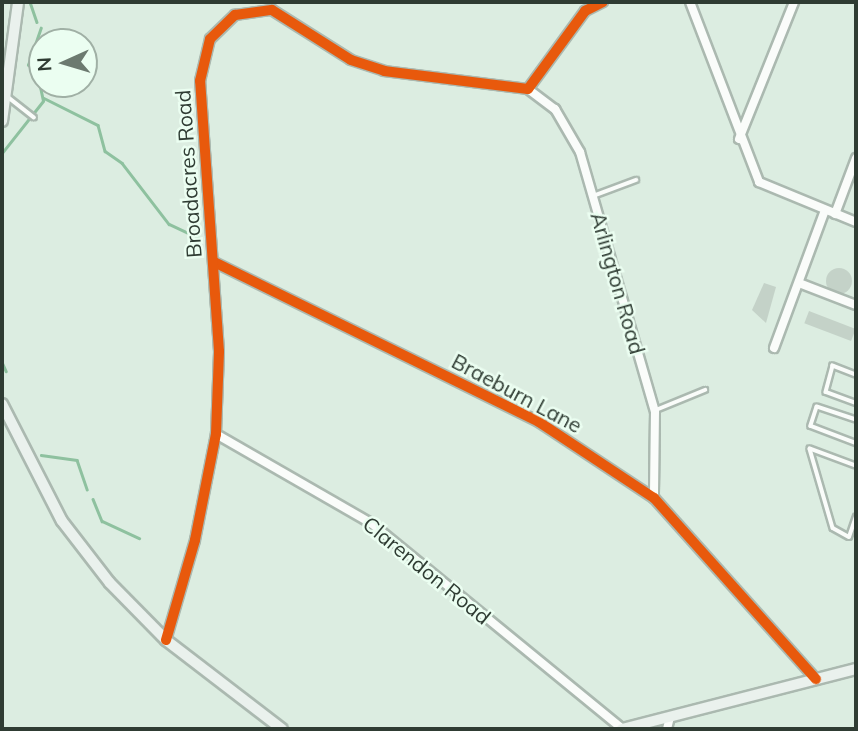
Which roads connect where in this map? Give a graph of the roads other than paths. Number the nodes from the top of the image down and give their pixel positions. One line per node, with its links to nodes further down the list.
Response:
1 (18, 2): 6 (street)
2 (603, 2): 5 (street)
3 (690, 2): 9 (street)
4 (794, 2): 9 (street)
5 (528, 89): 12 (street, Arlington Road); 16 (street, Broadacres Road)
6 (6, 96): 7 (lane); 8 (street)
7 (33, 116)
8 (2, 121)
9 (740, 139): 13 (street)
10 (856, 158): 14 (street)
11 (636, 180): 12 (lane)
12 (593, 196): 24 (street, Arlington Road)
13 (825, 210): 14 (street); 17 (street)
14 (835, 214): 15 (street)
15 (856, 222)
16 (214, 262): 26 (street, Broadacres Road); 29 (street, Braeburn Lane)
17 (799, 284): 18 (street); 19 (street)
18 (856, 305)
19 (774, 348)
20 (856, 375): 22 (lane)
21 (705, 390): 24 (lane)
22 (856, 403)
23 (2, 404): 31 (street)
24 (654, 411): 29 (street, Arlington Road)
25 (856, 420): 27 (lane)
26 (215, 434): 31 (street, Broadacres Road); 36 (street, Clarendon Road)
27 (856, 443)
28 (856, 466): 30 (lane)
29 (654, 498): 33 (street, Braeburn Lane)
30 (856, 517)
31 (166, 640): 35 (street)
32 (856, 669): 33 (street)
33 (816, 678): 34 (street)
34 (670, 717): 36 (street); 37 (street)
35 (282, 729)
36 (622, 729)
37 (667, 729)

